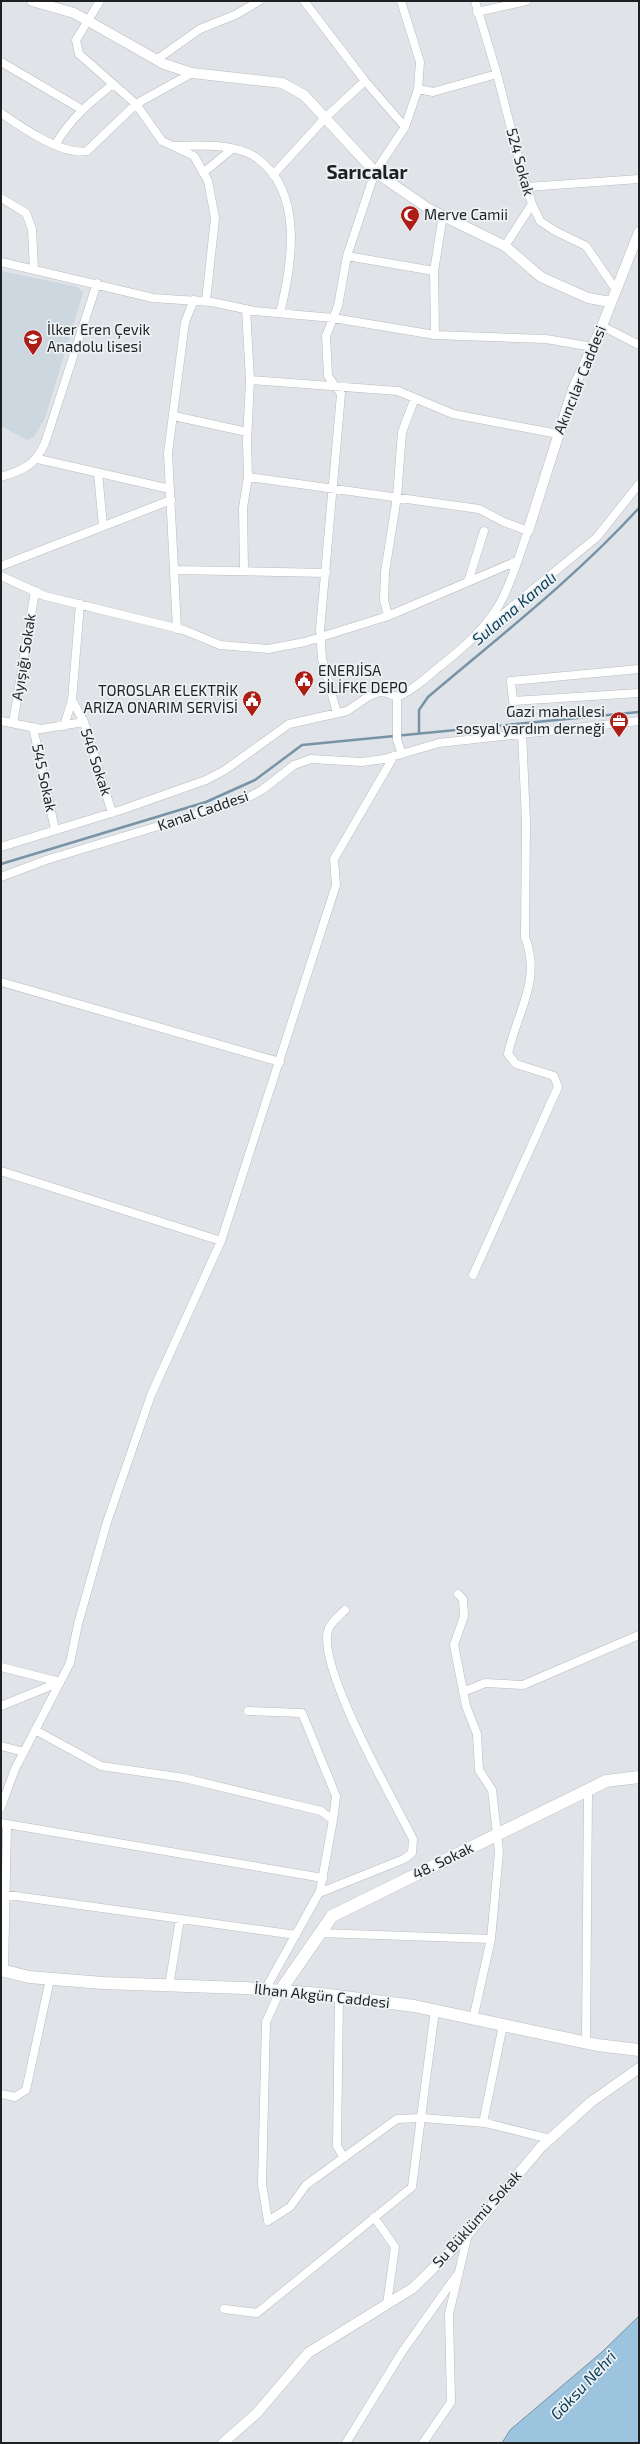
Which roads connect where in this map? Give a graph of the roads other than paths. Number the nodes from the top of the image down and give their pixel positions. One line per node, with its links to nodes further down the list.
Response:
1 (32, 1): 9 (street)
2 (100, 1): 9 (street)
3 (259, 1): 10 (street)
4 (304, 1): 14 (street)
5 (401, 1): 16 (street)
6 (475, 1): 8 (street, 524 Sokak)
7 (526, 1): 8 (street)
8 (477, 12): 13 (street, 524 Sokak)
9 (87, 20): 10 (street); 15 (street)
10 (156, 60): 12 (street)
11 (1, 62): 18 (street)
12 (192, 73): 17 (street); 20 (street)
13 (497, 74): 16 (street); 29 (street, 524 Sokak)
14 (365, 80): 20 (street); 21 (street)
15 (113, 84): 17 (street); 18 (street)
16 (418, 89): 21 (street)
17 (136, 104): 22 (street); 23 (street)
18 (81, 109): 22 (street)
19 (1, 113): 22 (street)
20 (326, 118): 25 (street); 27 (street)
21 (405, 127): 25 (street)
22 (55, 145)
23 (172, 146): 24 (street); 26 (street)
24 (232, 149): 26 (street); 27 (street)
25 (375, 172): 32 (street); 35 (street)
26 (203, 173): 42 (street)
27 (274, 174): 45 (street)
28 (639, 179): 29 (street)
29 (527, 187): 31 (street, 524 Sokak)
30 (1, 198): 37 (street)
31 (532, 204): 34 (street); 40 (street, 524 Sokak)
32 (443, 215): 34 (street); 38 (street)
33 (639, 232): 40 (street, Akıncılar Caddesi)
34 (505, 246): 43 (street)
35 (347, 256): 38 (street); 46 (street)
36 (1, 262): 37 (street)
37 (34, 269): 39 (street)
38 (434, 271): 48 (street)
39 (97, 283): 41 (street); 57 (street)
40 (616, 290): 43 (street, Akıncılar Caddesi)
41 (194, 300): 42 (street); 54 (street)
42 (206, 301): 44 (street)
43 (611, 302): 47 (street, Akıncılar Caddesi)
44 (246, 309): 45 (street); 51 (street)
45 (280, 313): 46 (street)
46 (333, 318): 48 (street); 52 (street)
47 (602, 326): 49 (street); 50 (street, Akıncılar Caddesi)
48 (435, 335): 50 (street)
49 (639, 345)
50 (593, 347): 56 (street, Akıncılar Caddesi)
51 (250, 380): 52 (street); 55 (street)
52 (335, 385): 53 (street); 62 (street)
53 (415, 398): 56 (street); 64 (street)
54 (174, 416): 55 (street); 63 (street)
55 (247, 432): 60 (street)
56 (558, 434): 67 (street, Akıncılar Caddesi)
57 (38, 458): 58 (street); 59 (street)
58 (98, 473): 63 (street); 66 (street)
59 (1, 477)
60 (248, 477): 62 (street); 72 (street)
61 (639, 484): 81 (street)
62 (333, 488): 64 (street); 73 (street)
63 (170, 489): 65 (street)
64 (397, 497): 67 (street); 78 (street)
65 (171, 500): 66 (street); 71 (street)
66 (103, 526): 70 (street)
67 (528, 530): 69 (street)
68 (484, 531): 75 (street)
69 (517, 561): 75 (street); 81 (street)
70 (1, 566)
71 (174, 570): 72 (street); 79 (street)
72 (244, 572): 73 (street)
73 (326, 573): 80 (street)
74 (1, 576): 76 (street)
75 (468, 582): 78 (street)
76 (34, 591): 77 (street); 90 (street, Ayışığı Sokak)
77 (80, 604): 79 (street); 85 (street)
78 (388, 616): 80 (street)
79 (177, 628): 80 (street)
80 (320, 637): 86 (street)
81 (467, 644): 84 (street)
82 (639, 669): 83 (street)
83 (639, 693)
84 (397, 697): 86 (street); 94 (street)
85 (72, 700): 89 (street); 91 (street)
86 (338, 713): 95 (street)
87 (639, 720): 93 (street, Kanal Caddesi)
88 (1, 721): 90 (street, 546 Sokak)
89 (84, 722): 91 (street, 546 Sokak); 95 (street, 546 Sokak)
90 (13, 723): 92 (street, 546 Sokak)
91 (64, 726): 92 (street, 546 Sokak)
92 (33, 727): 96 (street, 545 Sokak)
93 (522, 732): 94 (street, Kanal Caddesi); 103 (street)
94 (398, 755): 98 (street, Kanal Caddesi); 100 (street)
95 (112, 813): 96 (street)
96 (55, 830): 97 (street)
97 (1, 847)
98 (1, 877)
99 (1, 982): 100 (street)
100 (280, 1062): 102 (street)
101 (1, 1171): 102 (street)
102 (221, 1242): 108 (street)
103 (473, 1276)
104 (458, 1594): 109 (street)
105 (345, 1610): 122 (street)
106 (639, 1635): 109 (street)
107 (1, 1667): 108 (street)
108 (60, 1682): 110 (street); 112 (street)
109 (463, 1692): 120 (street)
110 (1, 1706)
111 (248, 1711): 118 (street)
112 (35, 1730): 114 (street); 118 (street)
113 (1, 1746): 114 (street)
114 (24, 1752): 117 (street)
115 (639, 1777): 116 (main road, 48. Sokak)
116 (588, 1790): 120 (main road, 48. Sokak); 137 (street)
117 (1, 1807)
118 (333, 1820): 121 (street)
119 (4, 1824): 121 (street); 123 (street)
120 (498, 1834): 125 (main road, 48. Sokak); 127 (street)
121 (323, 1878): 122 (street)
122 (319, 1893): 126 (street)
123 (3, 1894): 124 (street); 128 (street)
124 (180, 1919): 126 (street); 130 (street)
125 (320, 1933): 127 (street); 132 (main road, 48. Sokak)
126 (296, 1935): 131 (street)
127 (491, 1938): 135 (street)
128 (3, 1970): 129 (main road, İlhan Akgün Caddesi)
129 (50, 1979): 130 (main road, İlhan Akgün Caddesi); 140 (street)
130 (169, 1986): 131 (main road, İlhan Akgün Caddesi)
131 (265, 1990): 132 (main road, İlhan Akgün Caddesi)
132 (280, 1991): 133 (main road, İlhan Akgün Caddesi); 144 (street)
133 (339, 1996): 134 (main road, İlhan Akgün Caddesi); 144 (street)
134 (436, 2010): 135 (main road, İlhan Akgün Caddesi); 141 (street)
135 (474, 2019): 136 (main road, İlhan Akgün Caddesi)
136 (503, 2025): 137 (main road, İlhan Akgün Caddesi); 142 (street)
137 (586, 2043): 138 (main road, İlhan Akgün Caddesi)
138 (639, 2050)
139 (639, 2068): 143 (street, Su Büklümü Sokak)
140 (1, 2094)
141 (421, 2118): 142 (street); 144 (street); 145 (street)
142 (484, 2123): 143 (street)
143 (550, 2139): 146 (street, Su Büklümü Sokak)
144 (344, 2158)
145 (374, 2217): 148 (street); 149 (street)
146 (468, 2234): 147 (street); 148 (street, Su Büklümü Sokak)
147 (459, 2273): 151 (street); 152 (street)
148 (386, 2304): 150 (street, Su Büklümü Sokak)
149 (224, 2309)
150 (223, 2443)
151 (346, 2443)
152 (424, 2443)

